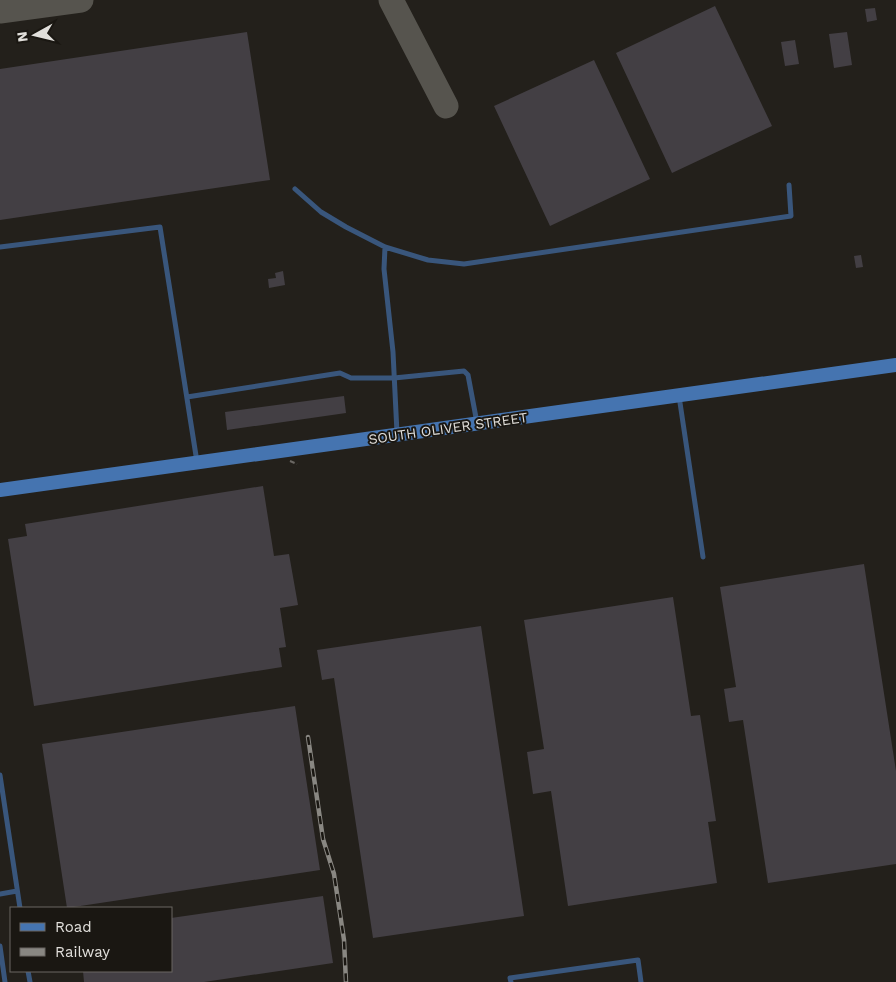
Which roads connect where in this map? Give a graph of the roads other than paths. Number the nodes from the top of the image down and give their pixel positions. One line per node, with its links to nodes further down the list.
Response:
1 (789, 185): 4 (lane)
2 (295, 189): 4 (lane)
3 (0, 247): 7 (lane)
4 (385, 247): 6 (lane)
5 (896, 365): 8 (main road, SOUTH OLIVER STREET)
6 (394, 378): 7 (lane); 9 (lane); 10 (lane)
7 (187, 396): 11 (lane)
8 (679, 396): 9 (main road, SOUTH OLIVER STREET); 13 (lane)
9 (477, 424): 10 (main road, SOUTH OLIVER STREET)
10 (398, 435): 11 (main road, SOUTH OLIVER STREET)
11 (197, 463): 12 (main road, SOUTH OLIVER STREET)
12 (0, 490)
13 (703, 557)
14 (0, 775): 15 (lane)
15 (18, 891): 16 (lane); 17 (lane)
16 (0, 894)
17 (20, 907)
18 (0, 946): 19 (lane)
19 (5, 982)
20 (511, 982): 21 (lane)
21 (642, 982)

